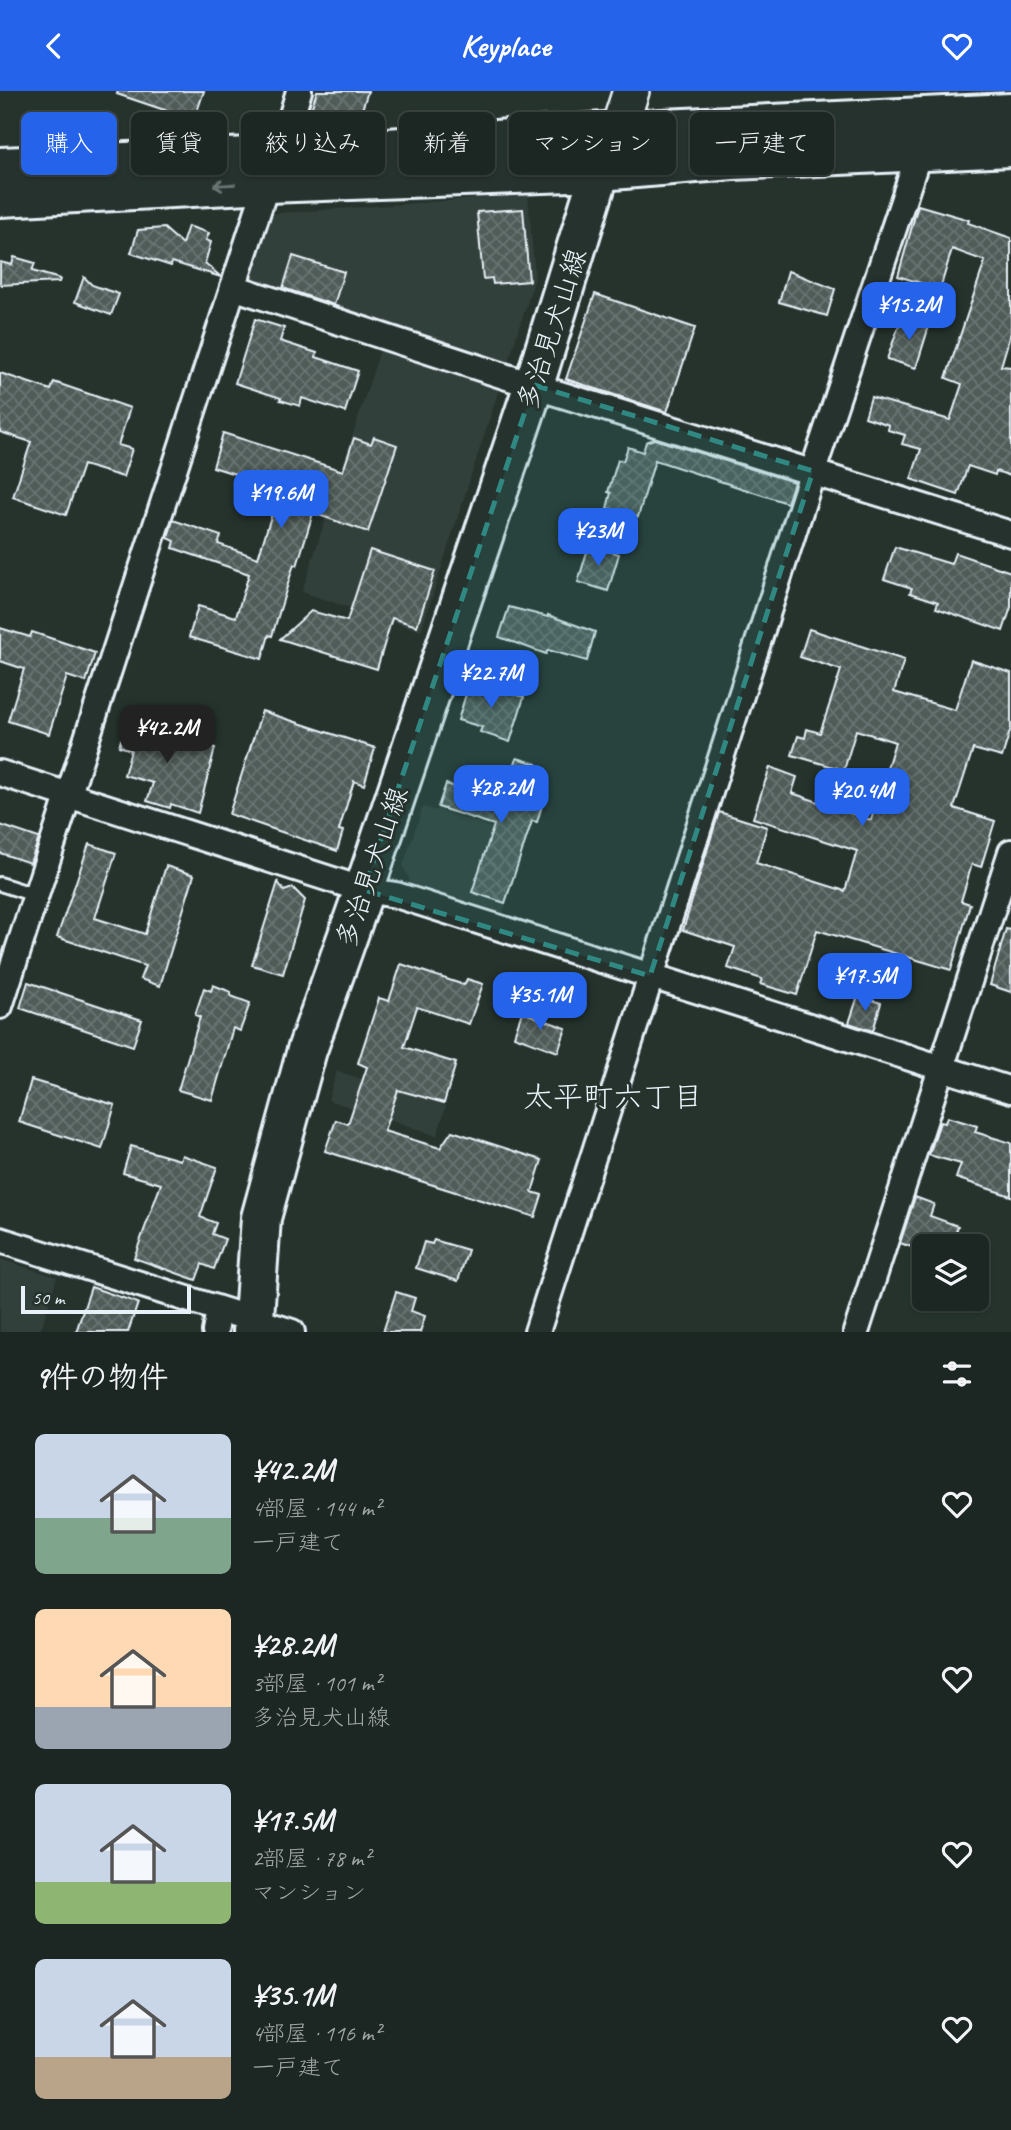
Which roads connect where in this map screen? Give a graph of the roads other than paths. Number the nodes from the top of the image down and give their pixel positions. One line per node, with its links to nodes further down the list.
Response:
1 (299, 91): 3 (street)
2 (631, 91): 4 (street)
3 (292, 112)
4 (624, 112)
5 (1011, 113): 6 (main road)
6 (676, 128)
7 (509, 143): 9 (main road)
8 (1011, 147): 10 (main road)
9 (385, 157)
10 (676, 165)
11 (0, 167): 13 (main road)
12 (914, 168): 22 (street)
13 (241, 169)
14 (385, 170): 15 (main road)
15 (509, 170)
16 (241, 172): 19 (main road, one-way to 19)
17 (272, 175): 20 (street)
18 (599, 175): 21 (main road, 多治見犬山線)
19 (0, 197)
20 (233, 287): 21 (street); 25 (street)
21 (534, 385): 22 (street); 28 (main road, 多治見犬山線)
22 (813, 471): 23 (street); 30 (street)
23 (1011, 534)
24 (0, 773): 25 (street)
25 (67, 794): 28 (street); 29 (street)
26 (1011, 852): 32 (street)
27 (0, 884): 29 (lane)
28 (364, 890): 30 (street); 35 (main road, 多治見犬山線)
29 (35, 895): 31 (street)
30 (650, 976): 32 (street); 37 (street)
31 (0, 1006)
32 (942, 1067): 33 (street); 38 (street)
33 (1011, 1090)
34 (0, 1240): 35 (street)
35 (235, 1323): 36 (street)
36 (292, 1332)
37 (537, 1332)
38 (856, 1332)

